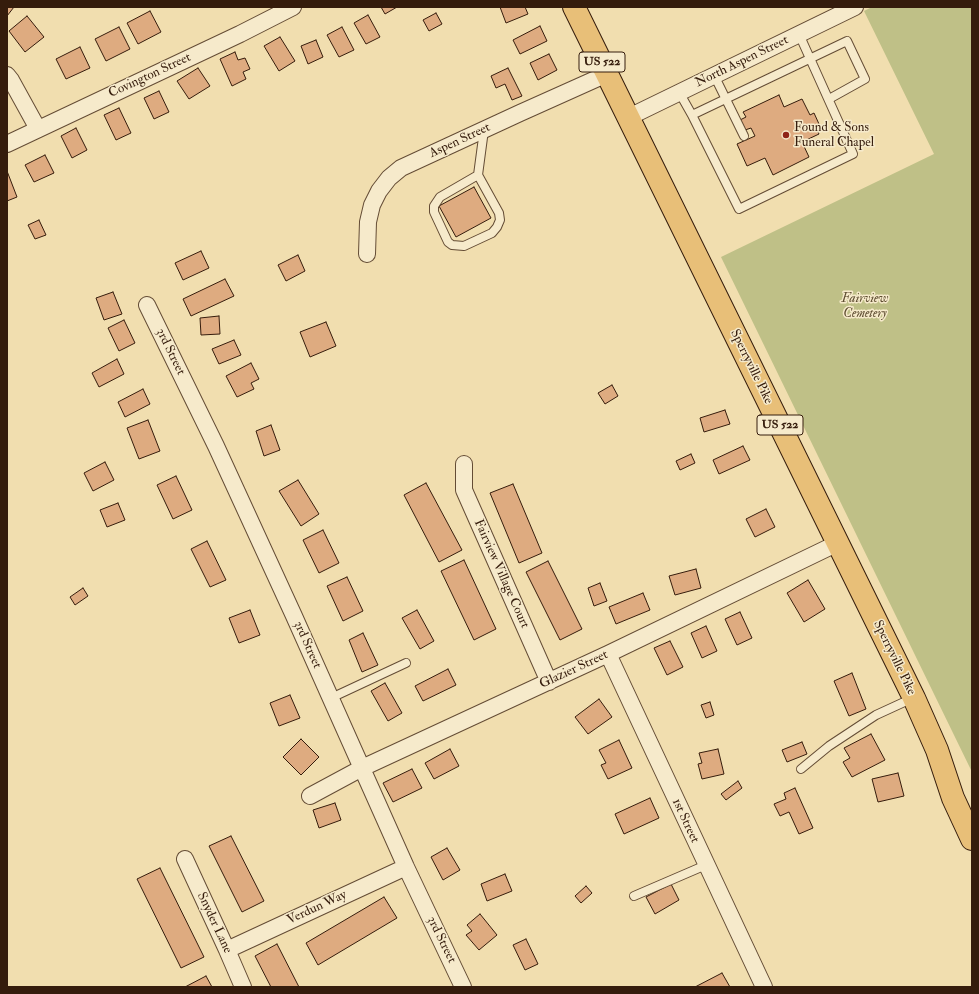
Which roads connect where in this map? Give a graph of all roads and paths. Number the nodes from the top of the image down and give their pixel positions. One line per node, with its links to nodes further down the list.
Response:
1 (294, 7): 14 (street, Covington Street)
2 (574, 7): 6 (main road, Sperryville Pike / US 522)
3 (855, 7): 4 (street, North Aspen Street)
4 (799, 34): 5 (lane); 8 (street, North Aspen Street)
5 (811, 60): 10 (lane); 10 (lane); 11 (lane)
6 (608, 74): 13 (main road, Sperryville Pike / US 522); 15 (street, Aspen Street)
7 (7, 75): 14 (street)
8 (714, 75): 9 (street, North Aspen Street); 11 (lane)
9 (679, 92): 12 (lane); 13 (street, North Aspen Street)
10 (829, 99): 12 (lane)
11 (726, 100): 12 (lane); 16 (lane)
12 (692, 115)
13 (629, 117): 22 (main road, Sperryville Pike / US 522)
14 (38, 129): 17 (street, Covington Street)
15 (484, 130): 18 (lane); 19 (street, Aspen Street)
16 (744, 136)
17 (7, 144)
18 (478, 175): 18 (lane)
19 (367, 254)
20 (147, 305): 26 (street, 3rd Street)
21 (464, 464): 25 (street, Fairview Village Court)
22 (838, 544): 23 (street, Glazier Street); 27 (main road, Sperryville Pike / US 522)
23 (608, 654): 25 (street, Glazier Street); 35 (street, 1st Street)
24 (406, 663): 26 (lane)
25 (549, 682): 29 (street, Glazier Street)
26 (331, 698): 29 (street, 3rd Street)
27 (914, 698): 28 (main road, Sperryville Pike / US 522); 30 (lane)
28 (937, 750): 32 (main road, Sperryville Pike / US 522); 33 (main road, Sperryville Pike / US 522)
29 (362, 768): 31 (street, Glazier Street); 36 (street, 3rd Street)
30 (801, 769)
31 (310, 796)
32 (972, 809)
33 (972, 839)
34 (185, 859): 38 (street, Snyder Lane)
35 (706, 865): 37 (lane); 41 (street, 1st Street)
36 (406, 867): 38 (street, Verdun Way); 40 (street, 3rd Street)
37 (634, 896)
38 (227, 950): 39 (street, Snyder Lane)
39 (243, 987)
40 (463, 987)
41 (764, 987)

